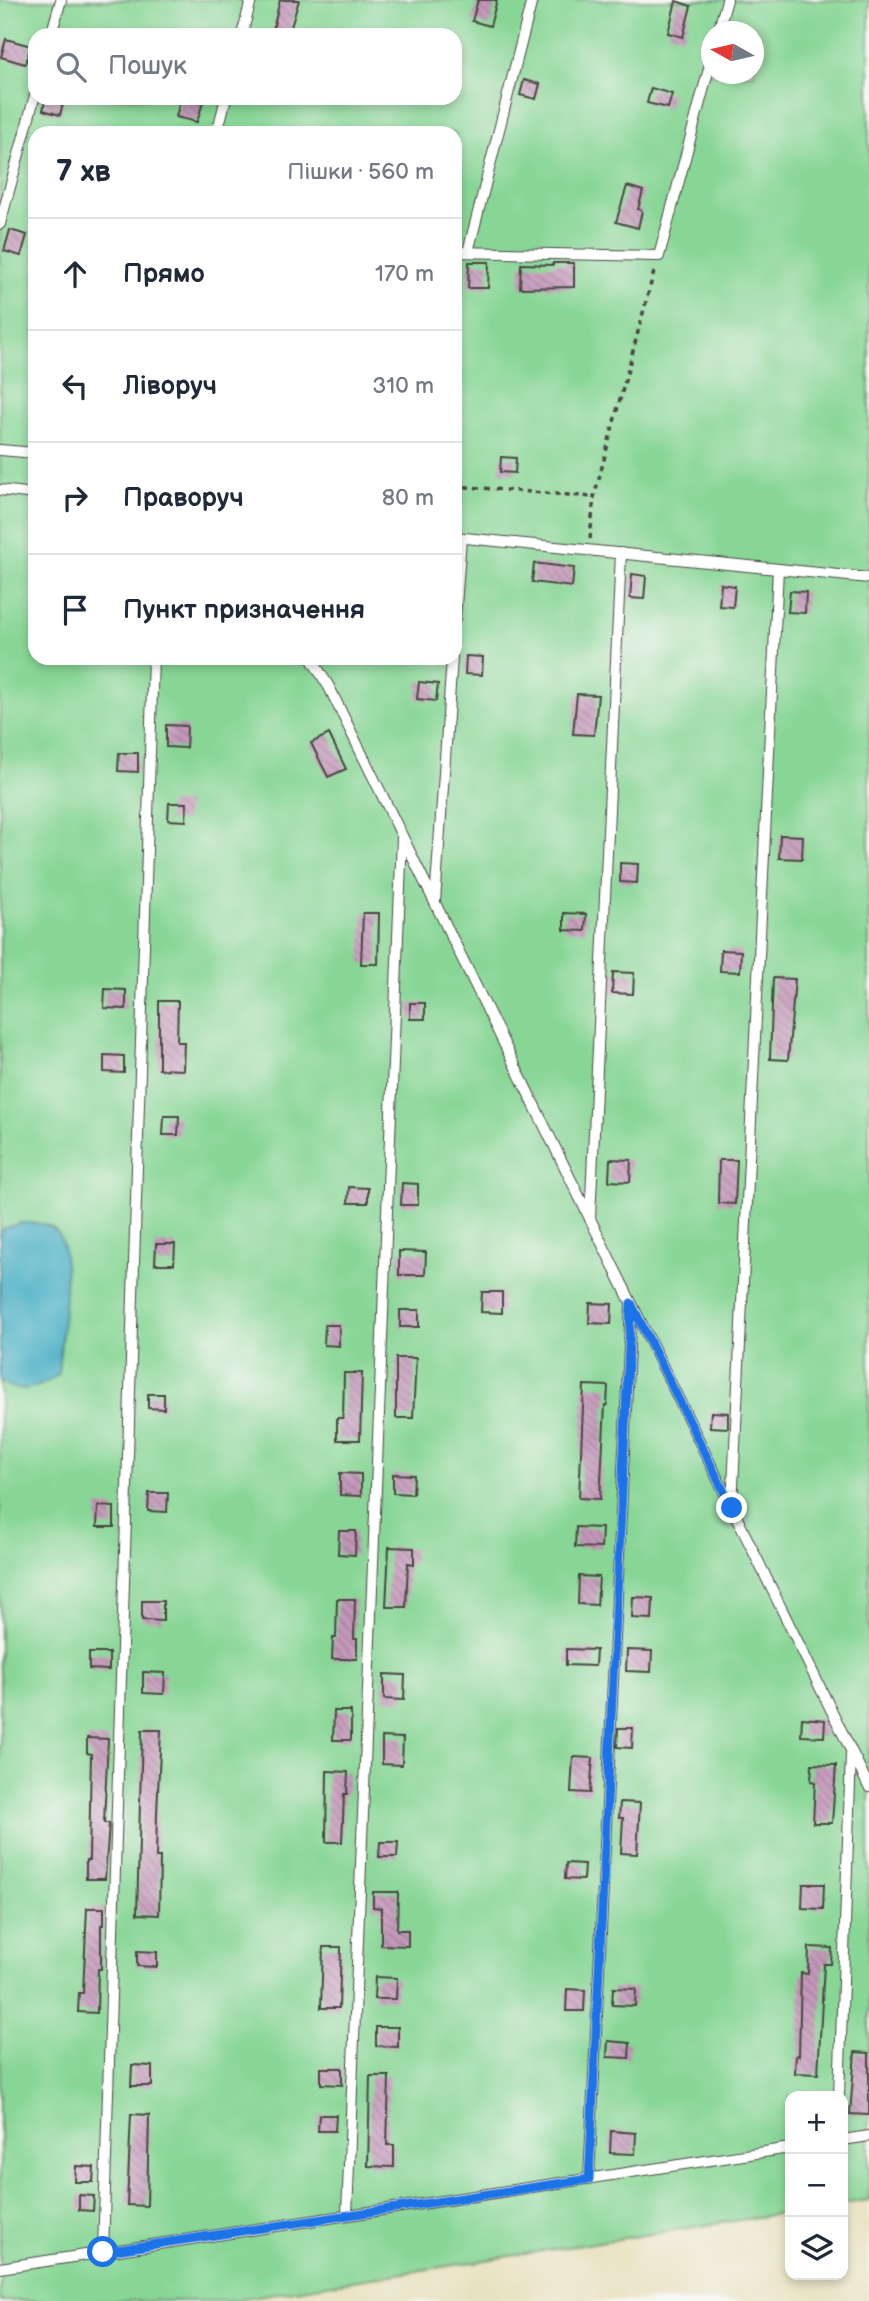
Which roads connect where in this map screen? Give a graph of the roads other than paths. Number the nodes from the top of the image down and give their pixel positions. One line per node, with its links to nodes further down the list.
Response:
1 (61, 0): 6 (lane)
2 (251, 0): 7 (lane)
3 (532, 0): 14 (lane)
4 (727, 0): 5 (lane)
5 (721, 21)
6 (53, 28)
7 (244, 28)
8 (705, 84): 14 (lane)
9 (32, 105): 12 (lane)
10 (224, 105): 11 (lane)
11 (219, 126)
12 (0, 224)
13 (462, 252): 14 (lane)
14 (468, 252)
15 (0, 450): 16 (lane)
16 (28, 452)
17 (0, 491): 18 (lane)
18 (28, 493)
19 (462, 538): 20 (lane)
20 (621, 553): 21 (lane); 28 (lane)
21 (778, 569): 22 (lane); 30 (lane)
22 (869, 578)
23 (153, 665): 39 (lane)
24 (315, 665): 26 (lane)
25 (452, 665): 27 (lane)
26 (402, 837): 27 (lane); 38 (lane)
27 (435, 903): 28 (lane)
28 (590, 1220): 29 (lane)
29 (631, 1303): 30 (lane); 37 (lane)
30 (732, 1508): 31 (lane)
31 (852, 1752): 32 (lane); 33 (lane)
32 (869, 1787)
33 (839, 2091)
34 (869, 2136): 35 (lane)
35 (848, 2139)
36 (785, 2149): 37 (lane)
37 (589, 2179): 38 (lane)
38 (347, 2215): 39 (lane)
39 (103, 2252): 40 (lane)
40 (0, 2268)

